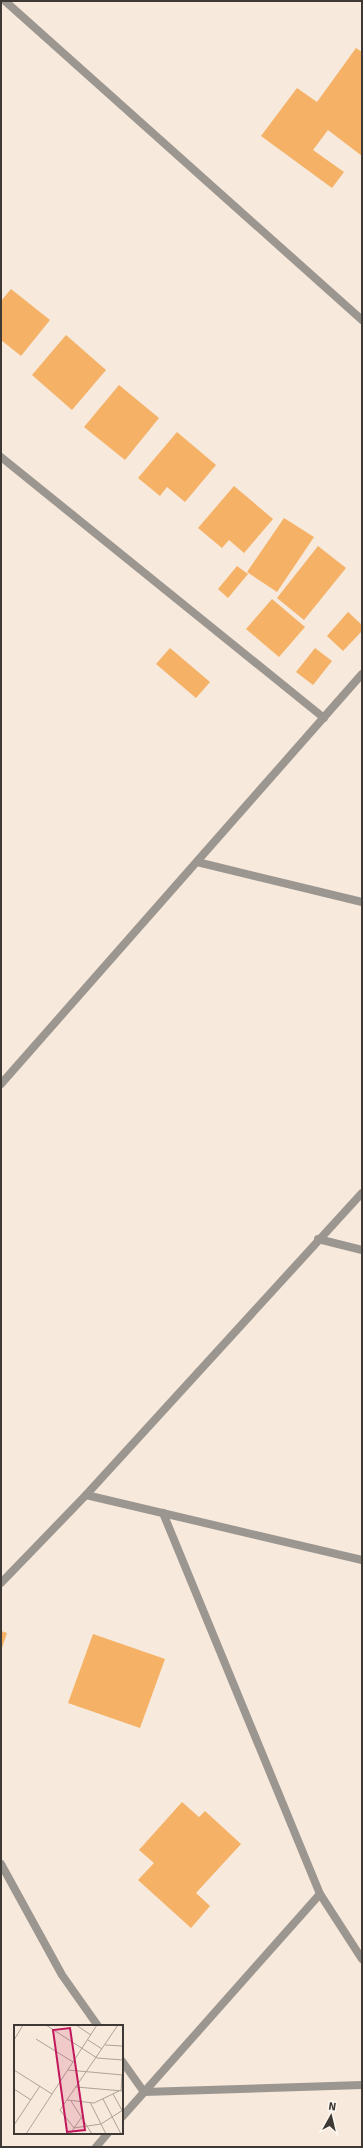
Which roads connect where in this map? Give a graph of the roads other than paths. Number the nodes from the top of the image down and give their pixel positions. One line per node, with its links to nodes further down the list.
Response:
1 (5, 1): 2 (street)
2 (362, 320)
3 (1, 457): 5 (street)
4 (362, 674): 5 (street)
5 (324, 718): 6 (street)
6 (197, 862): 7 (street); 8 (street)
7 (362, 902)
8 (1, 1084)
9 (362, 1193): 10 (street)
10 (318, 1239): 11 (street); 12 (street)
11 (362, 1250)
12 (86, 1495): 13 (street); 15 (street)
13 (163, 1513): 14 (street); 17 (street)
14 (362, 1560)
15 (1, 1583)
16 (1, 1864): 19 (street)
17 (320, 1894): 18 (street); 22 (street)
18 (362, 1959)
19 (97, 2025)
20 (123, 2062): 22 (street)
21 (362, 2085): 22 (street)
22 (144, 2092): 23 (street)
23 (123, 2116)
24 (107, 2134): 25 (street)
25 (96, 2147)

